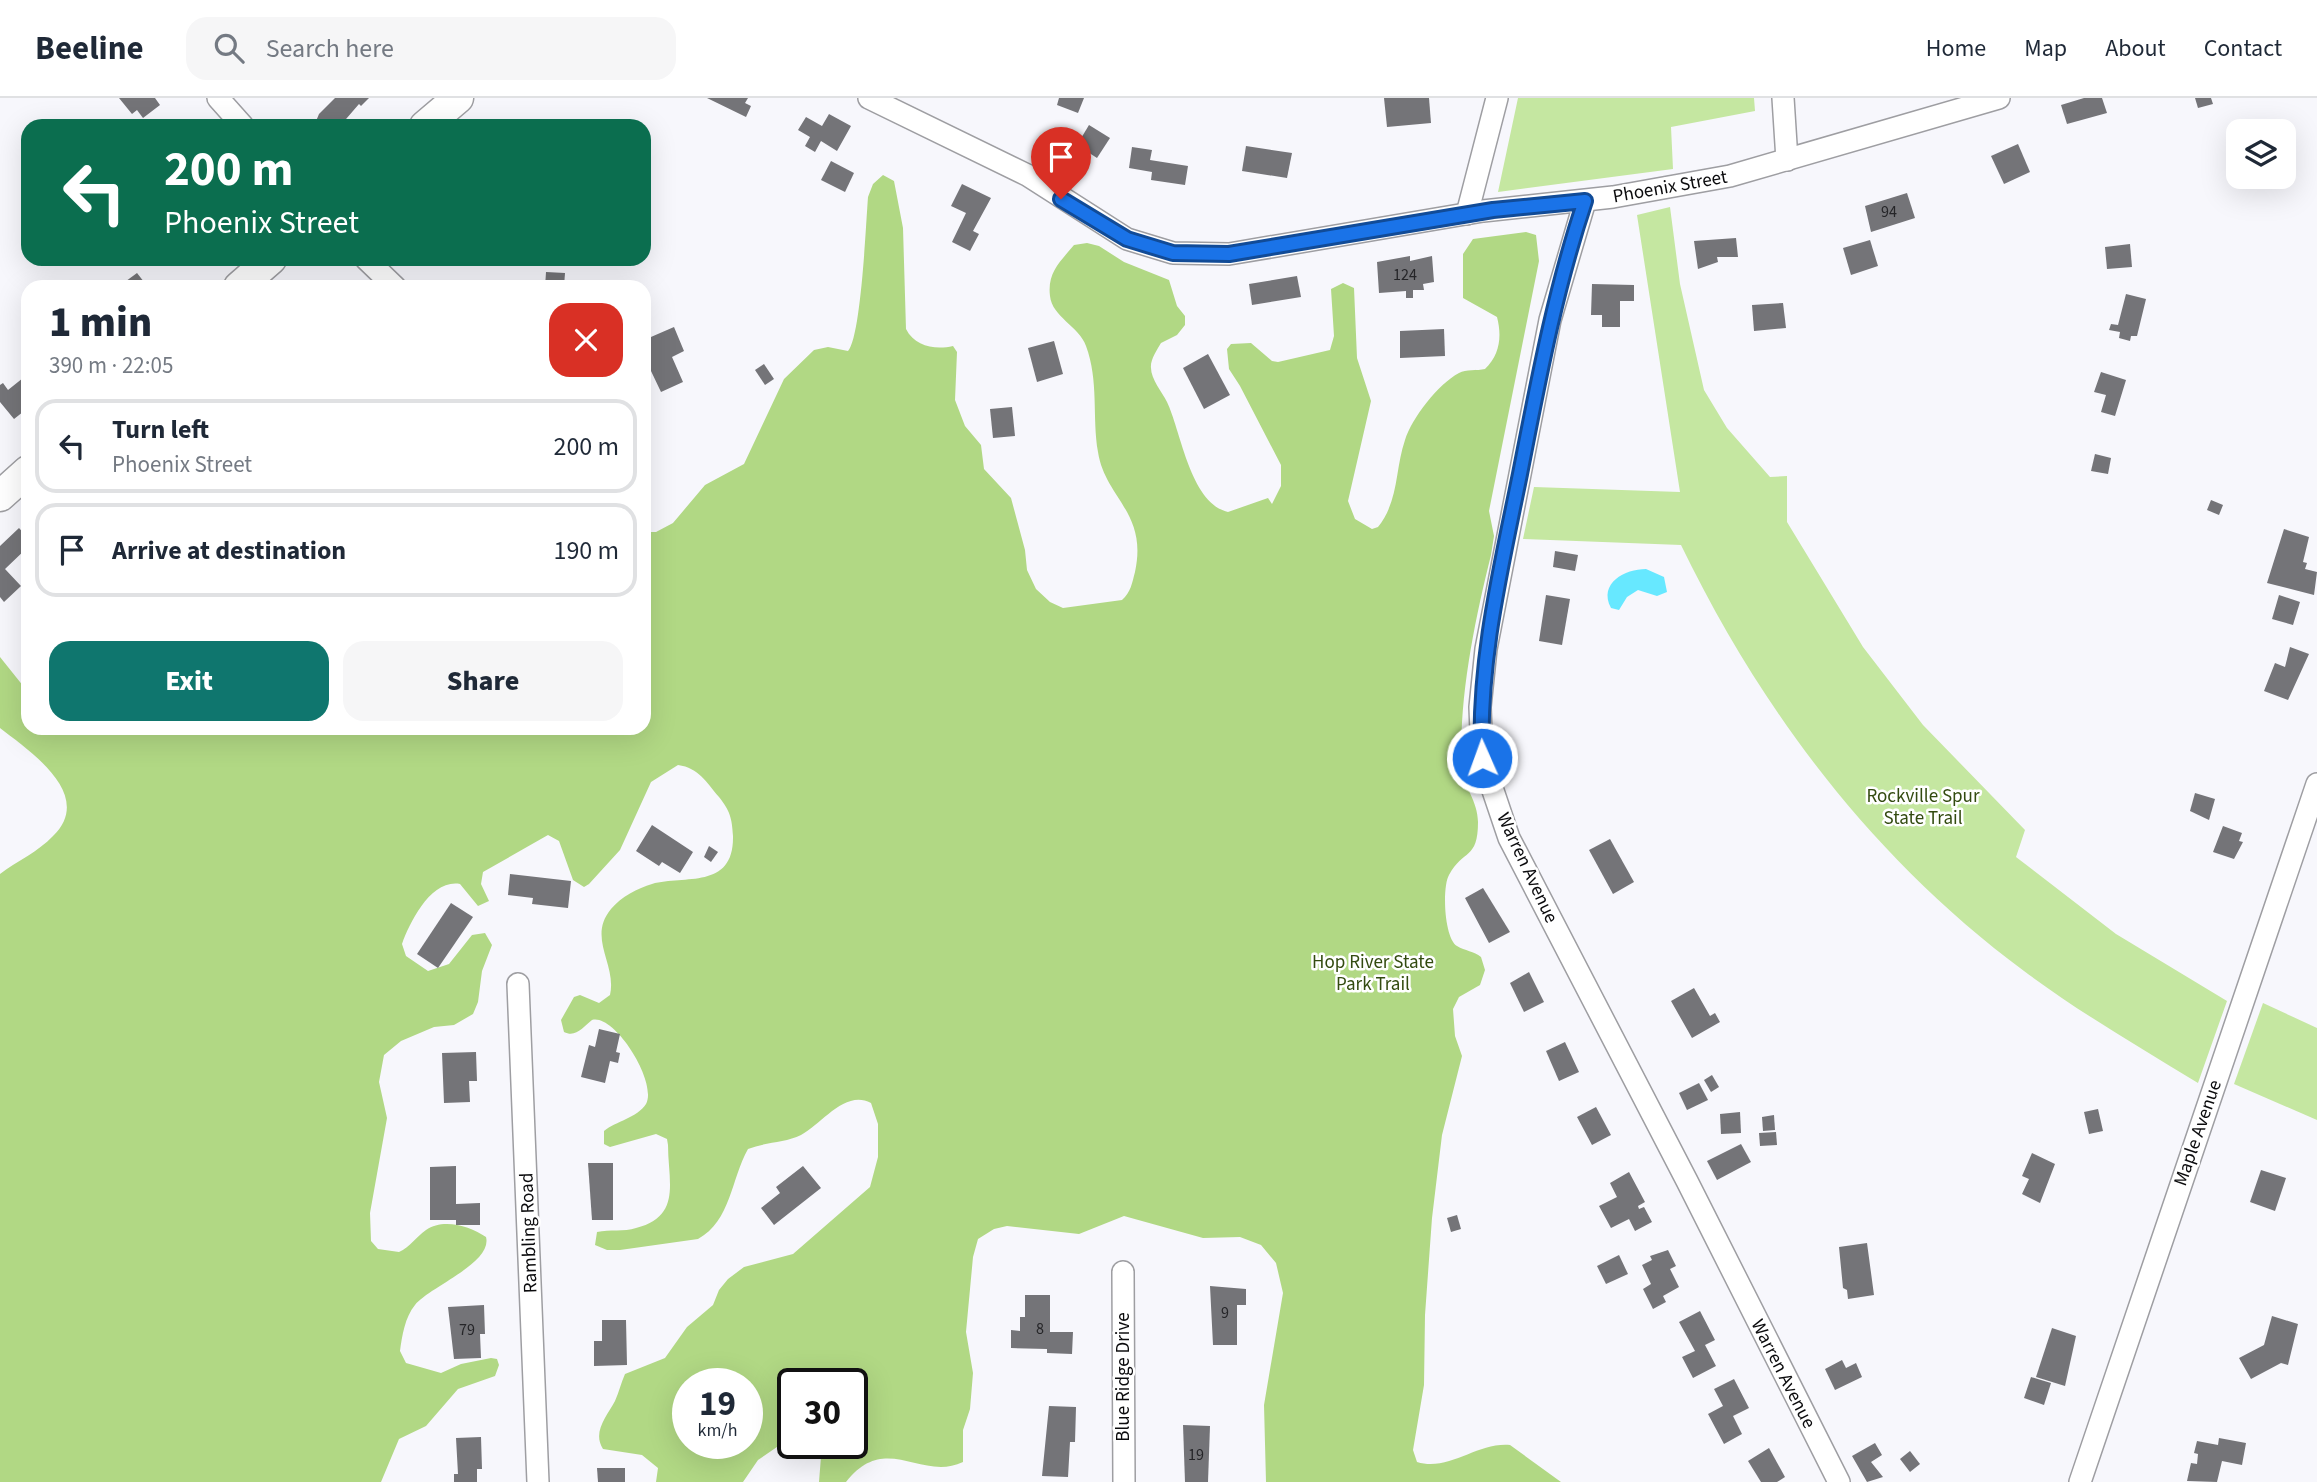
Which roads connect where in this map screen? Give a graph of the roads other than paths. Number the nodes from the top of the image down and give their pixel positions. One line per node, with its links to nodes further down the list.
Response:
1 (218, 98): 7 (street)
2 (458, 98): 8 (street)
3 (869, 98): 11 (street, Phoenix Street)
4 (1497, 98): 11 (street)
5 (1783, 98): 9 (street)
6 (1999, 98): 9 (street, Phoenix Street)
7 (237, 119)
8 (433, 119)
9 (1787, 160): 10 (street, Phoenix Street)
10 (1585, 201): 11 (street, Phoenix Street); 23 (street, Warren Avenue)
11 (1466, 214)
12 (263, 266): 14 (street)
13 (373, 266): 15 (street)
14 (247, 280)
15 (388, 280)
16 (21, 477): 17 (street)
17 (0, 495)
18 (2317, 784): 24 (street, Maple Avenue)
19 (519, 984): 21 (street, Rambling Road)
20 (1123, 1272): 22 (street, Blue Ridge Drive)
21 (538, 1482)
22 (1124, 1482)
23 (1839, 1482)
24 (2080, 1482)

